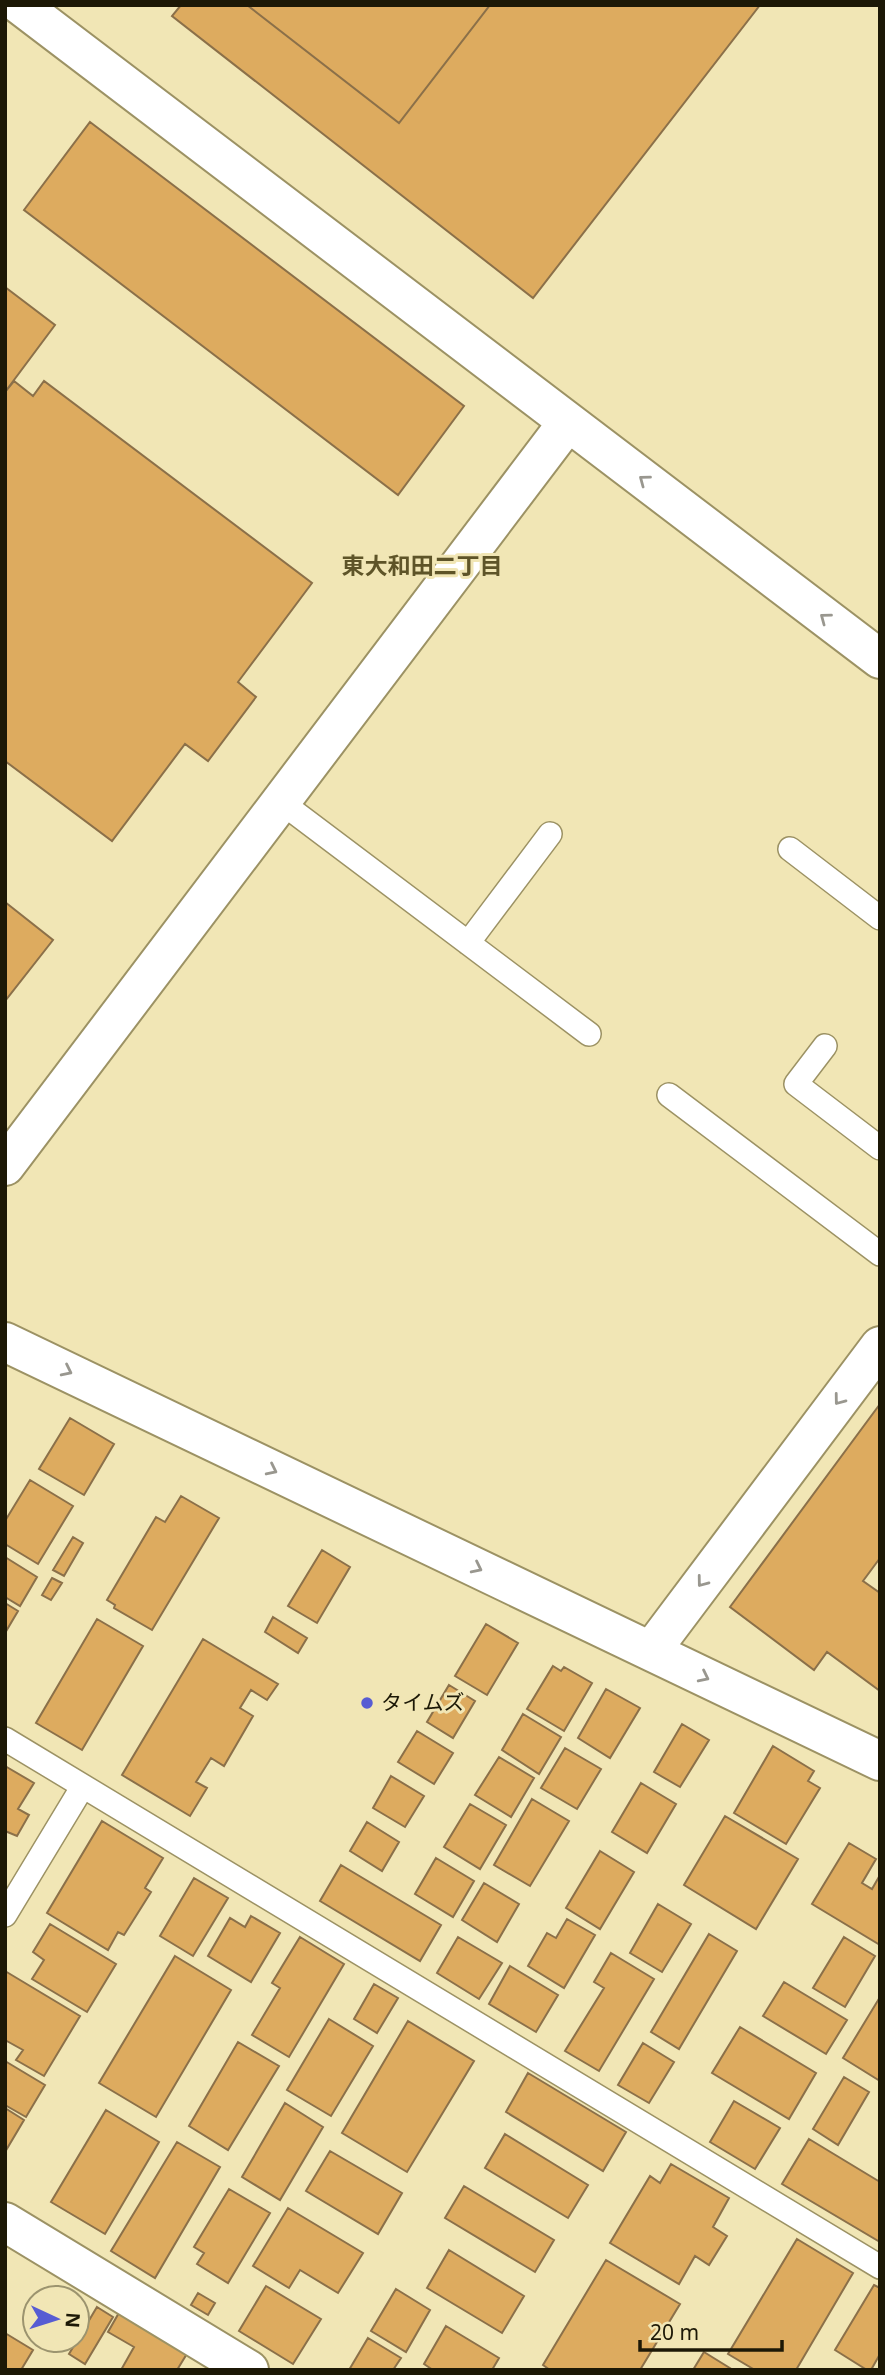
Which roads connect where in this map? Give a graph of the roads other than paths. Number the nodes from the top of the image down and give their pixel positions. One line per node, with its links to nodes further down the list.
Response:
1 (20, 5): 2 (street)
2 (568, 422): 3 (street, one-way to 2); 4 (street)
3 (880, 659)
4 (281, 802): 8 (lane); 13 (street)
5 (550, 834): 8 (lane)
6 (790, 849): 7 (lane)
7 (880, 918)
8 (468, 943): 9 (lane)
9 (589, 1034)
10 (825, 1046): 12 (lane)
11 (669, 1095): 14 (lane)
12 (880, 1148)
13 (5, 1166)
14 (880, 1254)
15 (5, 1342): 17 (street, one-way to 17)
16 (880, 1346): 17 (street, one-way to 17)
17 (651, 1651): 19 (street, one-way to 19)
18 (5, 1740): 20 (lane)
19 (880, 1761)
20 (83, 1786): 21 (lane); 23 (lane)
21 (5, 1915)
22 (5, 2222): 24 (street)
23 (880, 2267)
24 (249, 2370)

